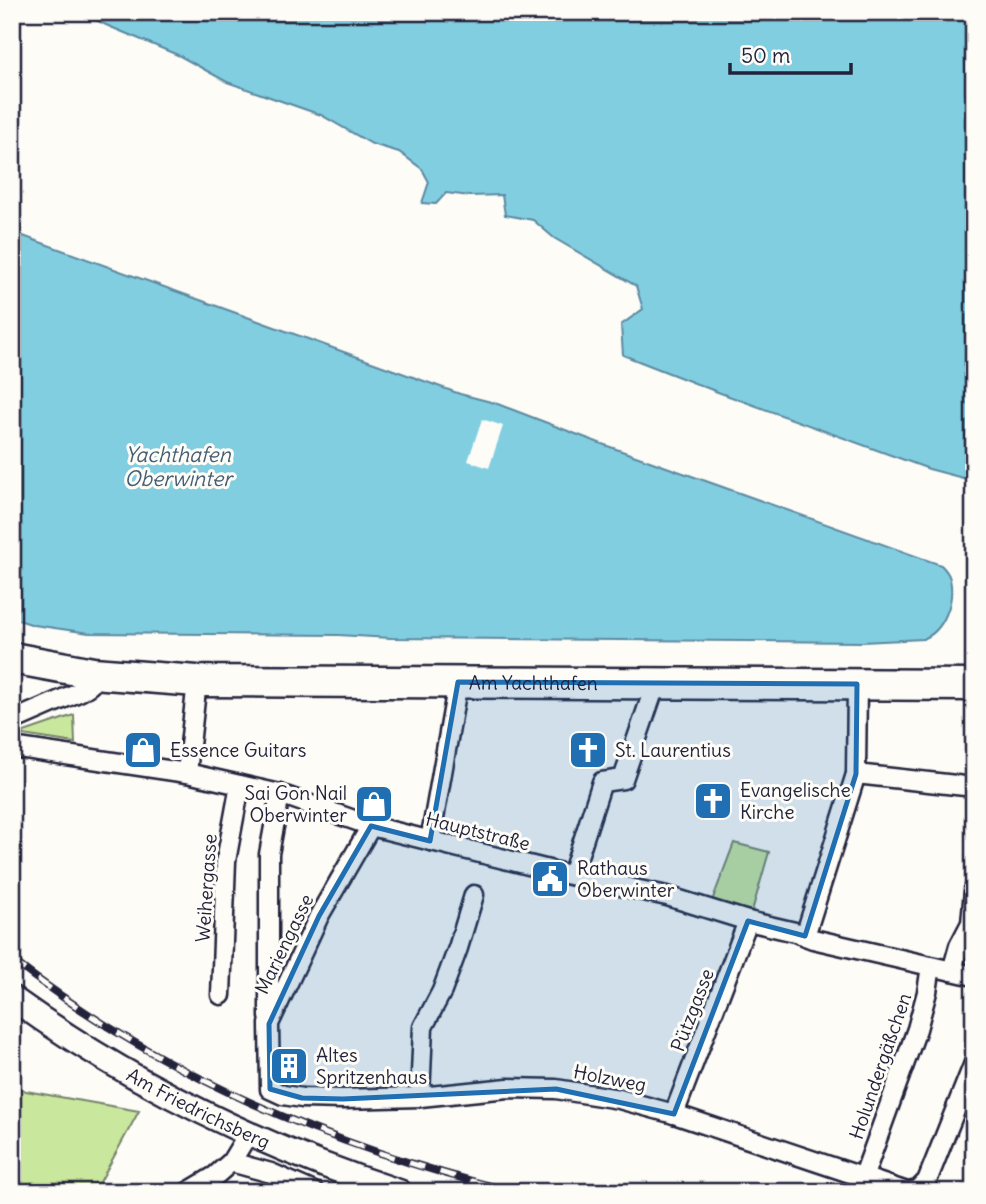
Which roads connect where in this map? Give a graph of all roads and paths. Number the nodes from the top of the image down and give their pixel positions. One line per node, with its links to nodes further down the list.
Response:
1 (12, 658): 2 (main road, Am Yachthafen)
2 (93, 673): 3 (main road, Am Yachthafen); 8 (street)
3 (197, 681): 4 (main road, Am Yachthafen); 10 (street)
4 (458, 682): 5 (main road, Am Yachthafen); 16 (street)
5 (656, 683): 6 (main road, Am Yachthafen); 17 (street)
6 (857, 684): 7 (main road, Am Yachthafen); 11 (street)
7 (974, 685)
8 (12, 721)
9 (12, 747): 10 (street, Hauptstraße)
10 (187, 773): 12 (street, Hauptstraße)
11 (856, 774): 13 (street); 21 (street)
12 (240, 785): 14 (street, Hauptstraße); 25 (street, Weihergasse)
13 (974, 788)
14 (280, 793): 15 (street, Hauptstraße); 27 (street)
15 (371, 826): 16 (street, Hauptstraße); 27 (street, Mariengasse)
16 (430, 841): 17 (street, Hauptstraße)
17 (565, 874): 20 (street, Hauptstraße)
18 (974, 890): 23 (street)
19 (474, 895): 30 (street)
20 (748, 921): 21 (street, Hauptstraße); 31 (street, Pützgasse)
21 (805, 936): 22 (street, Hauptstraße)
22 (931, 966): 23 (street, Hauptstraße); 34 (street, Holundergäßchen)
23 (952, 971): 24 (street, Hauptstraße)
24 (974, 976)
25 (220, 995)
26 (12, 998): 32 (street, Am Friedrichsberg)
27 (269, 1024): 29 (street, Mariengasse)
28 (974, 1063): 34 (street, Holzweg)
29 (270, 1089): 30 (street, Holzweg)
30 (421, 1097): 31 (street, Holzweg)
31 (674, 1114): 34 (street, Holzweg)
32 (248, 1134): 33 (street); 37 (street, Am Friedrichsberg)
33 (232, 1162): 35 (street); 36 (street)
34 (863, 1178)
35 (188, 1192)
36 (314, 1192)
37 (400, 1192)

